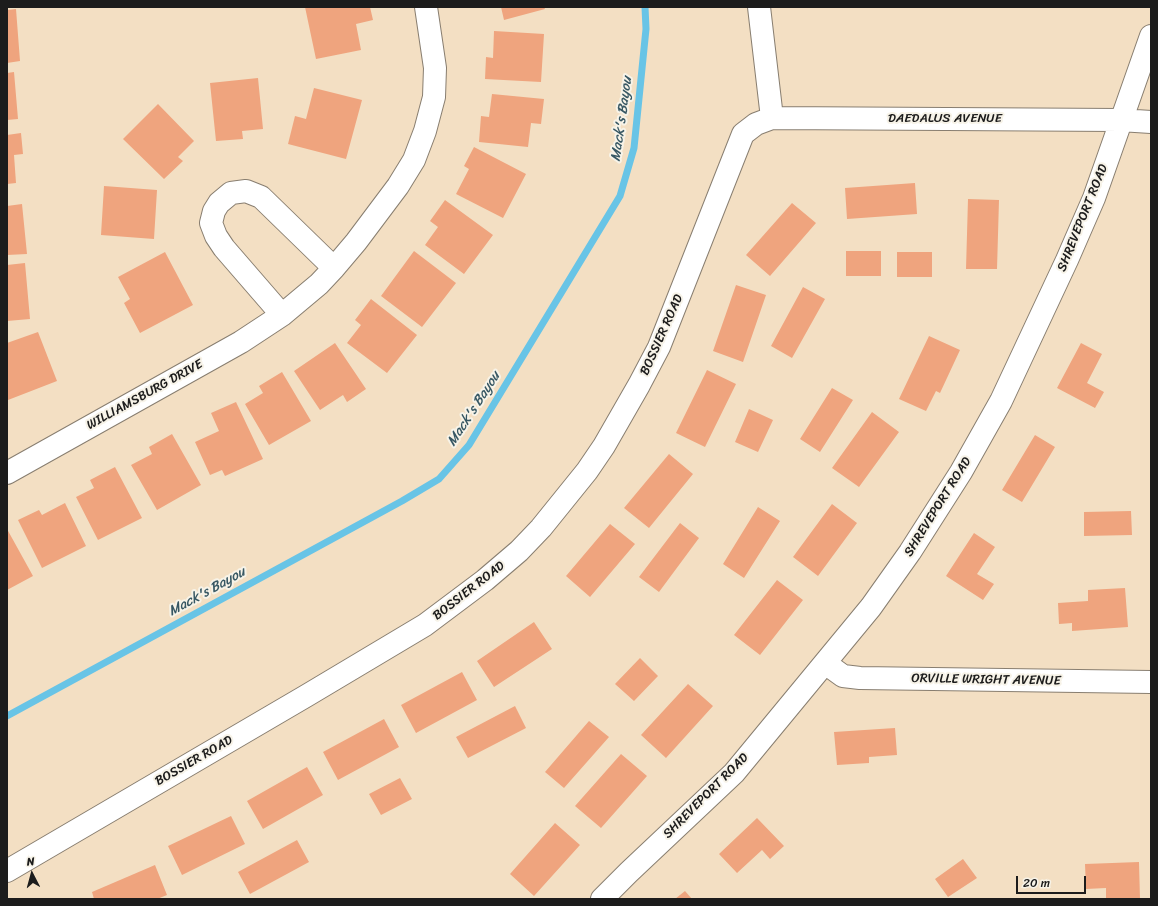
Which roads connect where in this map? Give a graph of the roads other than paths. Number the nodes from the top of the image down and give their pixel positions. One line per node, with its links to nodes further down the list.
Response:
1 (426, 7): 8 (street, WILLIAMSBURG DRIVE)
2 (759, 7): 4 (street)
3 (1151, 36): 5 (street, SHREVEPORT ROAD)
4 (772, 118): 5 (street, DAEDALUS AVENUE); 7 (street, DAEDALUS AVENUE)
5 (1120, 120): 6 (street, DAEDALUS AVENUE); 11 (street, SHREVEPORT ROAD)
6 (1151, 122)
7 (743, 134): 13 (street, BOSSIER ROAD)
8 (334, 268): 9 (street, WILLIAMSBURG DRIVE); 9 (street)
9 (282, 315): 10 (street, WILLIAMSBURG DRIVE)
10 (7, 473)
11 (825, 664): 12 (street, ORVILLE WRIGHT AVENUE); 14 (street, SHREVEPORT ROAD)
12 (1151, 682)
13 (7, 871)
14 (602, 899)

